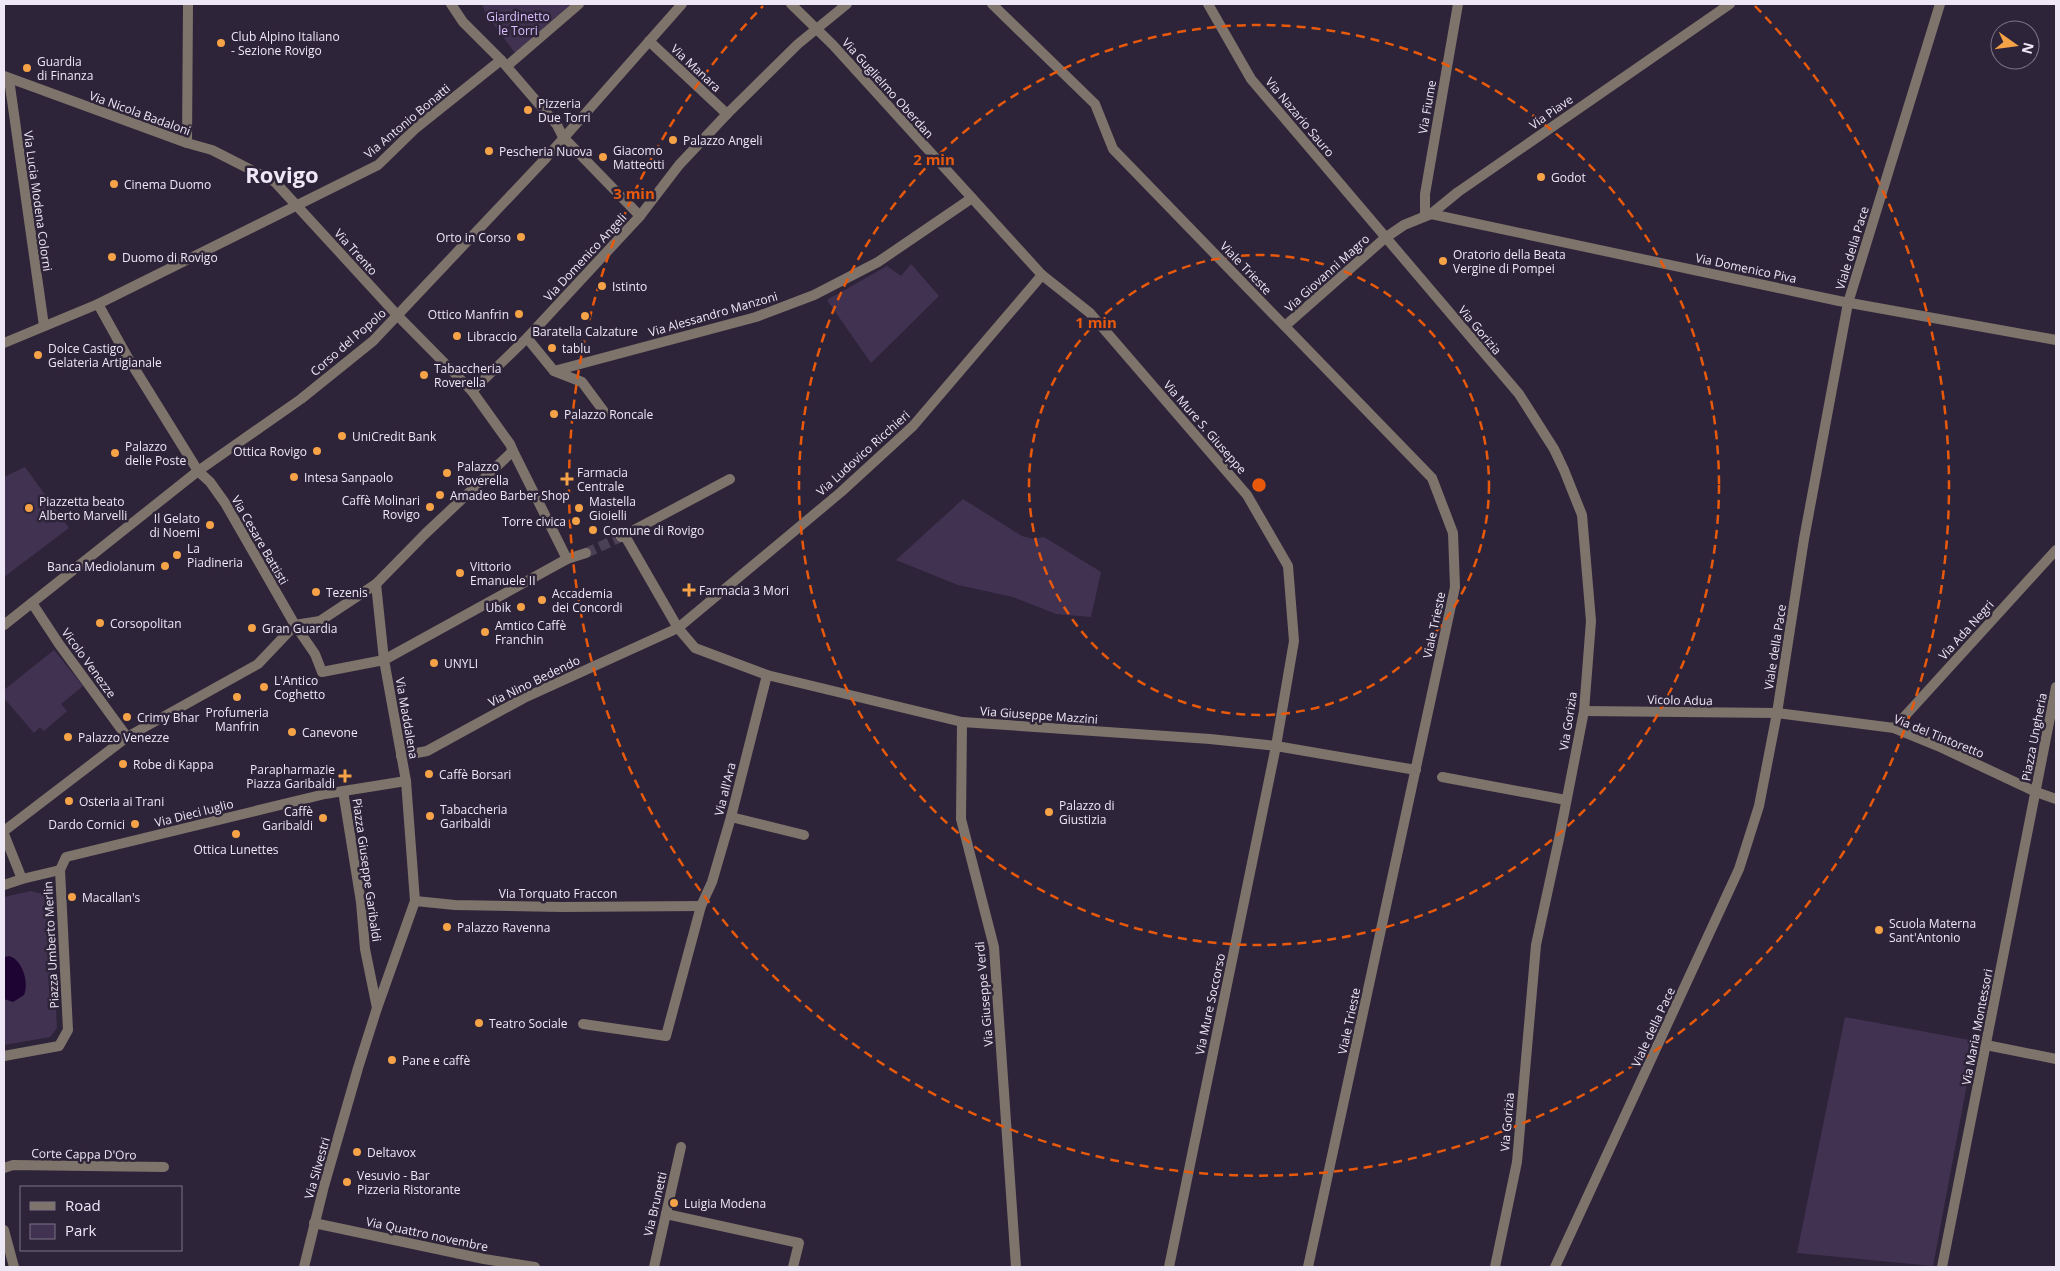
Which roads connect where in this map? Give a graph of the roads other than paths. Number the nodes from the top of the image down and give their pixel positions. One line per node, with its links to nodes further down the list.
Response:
1 (188, 4): 18 (street)
2 (451, 4): 14 (street)
3 (579, 4): 14 (street, Via Antonio Bonatti)
4 (682, 4): 13 (street, Corso del Popolo)
5 (791, 4): 12 (street, Via Guglielmo Oberdan)
6 (847, 4): 12 (street, Via Domenico Angeli)
7 (992, 4): 29 (street, Viale Trieste)
8 (1208, 4): 23 (street, Via Nazario Sauro)
9 (1458, 4): 21 (street, Via Fiume)
10 (1730, 4): 21 (street, Via Piave)
11 (1940, 4): 25 (street, Viale della Pace)
12 (816, 28): 16 (street, Via Domenico Angeli); 19 (street, Via Guglielmo Oberdan)
13 (649, 41): 16 (street, Via Manara); 17 (street, Corso del Popolo)
14 (504, 63): 17 (street); 20 (street, Via Antonio Bonatti)
15 (6, 78): 18 (street, Via Nicola Badaloni); 28 (street, Via Lucia Modena Colorni)
16 (727, 114): 22 (street, Via Domenico Angeli)
17 (564, 137): 22 (street); 27 (street, Corso del Popolo)
18 (187, 143): 20 (street, Via Nicola Badaloni)
19 (972, 198): 24 (street, Via Guglielmo Oberdan); 33 (street, Via Alessandro Manzoni)
20 (296, 204): 26 (street, Via Antonio Bonatti); 27 (street, Via Trento)
21 (1428, 215): 23 (street, Via Piave); 25 (street, Via Domenico Piva)
22 (640, 216): 30 (street, Via Domenico Angeli)
23 (1385, 238): 29 (street, Via Giovanni Magro); 50 (street, Via Gorizia)
24 (1042, 275): 46 (street, Via Ludovico Ricchieri); 55 (street, Via Mure S. Giuseppe)
25 (1848, 303): 31 (street, Via Domenico Piva); 51 (street, Viale della Pace)
26 (98, 304): 28 (street, Via Antonio Bonatti); 37 (street, Via Cesare Battisti)
27 (398, 316): 34 (street, Via Trento); 37 (street, Corso del Popolo)
28 (44, 326): 32 (street, Via Antonio Bonatti)
29 (1285, 326): 57 (street, Viale Trieste)
30 (527, 338): 33 (street); 34 (street, Via Domenico Angeli)
31 (2056, 340)
32 (4, 342)
33 (554, 371): 35 (street)
34 (472, 392): 36 (street, Via Trento)
35 (605, 413)
36 (513, 451): 41 (street, Via Trento); 42 (street)
37 (198, 471): 43 (street, Corso del Popolo); 45 (street, Via Cesare Battisti)
38 (730, 479): 46 (street, Via Giuseppe Mazzini)
39 (2056, 550): 53 (street, Via Ada Negri)
40 (586, 553): 41 (street)
41 (567, 559): 47 (street)
42 (376, 584): 45 (street); 47 (street, Via Maddalena)
43 (32, 603): 44 (street, Corso del Popolo); 54 (street, Vicolo Venezze)
44 (4, 625)
45 (295, 626): 47 (street, Via Cesare Battisti); 54 (street)
46 (678, 628): 48 (street, Via Giuseppe Mazzini); 56 (street, Via Nino Bedendo)
47 (384, 660): 56 (street, Via Maddalena)
48 (767, 675): 52 (street, Via Giuseppe Mazzini); 64 (street, Via all'Ara)
49 (2056, 688): 61 (street, Piazza Ungheria)
50 (1584, 711): 51 (street, Vicolo Adua); 62 (street, Via Gorizia)
51 (1777, 713): 53 (street, Via del Tintoretto); 93 (street, Viale della Pace)
52 (962, 722): 55 (street, Via Giuseppe Mazzini); 89 (street, Via Giuseppe Verdi)
53 (1894, 728): 61 (street, Via del Tintoretto)
54 (127, 737): 65 (street)
55 (1276, 746): 57 (street, Via Giuseppe Mazzini); 90 (street, Via Mure Soccorso)
56 (401, 756): 59 (street, Via Maddalena)
57 (1416, 770): 91 (street, Viale Trieste)
58 (1442, 777): 62 (street)
59 (406, 781): 60 (street, Piazza Giuseppe Garibaldi); 70 (street, Piazza Giuseppe Garibaldi)
60 (343, 791): 67 (street, Via Dieci luglio); 72 (street, Piazza Giuseppe Garibaldi)
61 (2036, 792): 63 (street, Via del Tintoretto); 74 (street, Via Maria Montessori)
62 (1566, 800): 92 (street, Via Gorizia)
63 (2056, 800)
64 (731, 817): 66 (street); 71 (street, Via all'Ara)
65 (4, 833): 68 (street)
66 (804, 835)
67 (60, 870): 68 (street, Piazza Umberto Merlin); 75 (street, Piazza Umberto Merlin)
68 (22, 879): 69 (street, Piazza Umberto Merlin)
69 (4, 885)
70 (415, 901): 71 (street, Via Torquato Fraccon); 72 (street, Piazza Giuseppe Garibaldi)
71 (700, 906): 73 (street, Via all'Ara)
72 (377, 1008): 77 (street, Piazza Giuseppe Garibaldi)
73 (583, 1024)
74 (1986, 1046): 76 (street); 94 (street, Via Maria Montessori)
75 (4, 1056)
76 (2056, 1059)
77 (356, 1076): 82 (street, Via Silvestri)
78 (681, 1147): 81 (street, Via Brunetti)
79 (164, 1167): 80 (street, Corte Cappa D'Oro)
80 (4, 1168)
81 (666, 1214): 87 (street, Via Brunetti); 88 (street)
82 (314, 1223): 85 (street, Via Silvestri); 86 (street, Via Quattro novembre)
83 (4, 1230): 84 (street)
84 (14, 1267)
85 (304, 1267)
86 (536, 1267)
87 (654, 1267)
88 (793, 1267)
89 (1016, 1267)
90 (1169, 1267)
91 (1308, 1267)
92 (1495, 1267)
93 (1555, 1267)
94 (1942, 1267)

